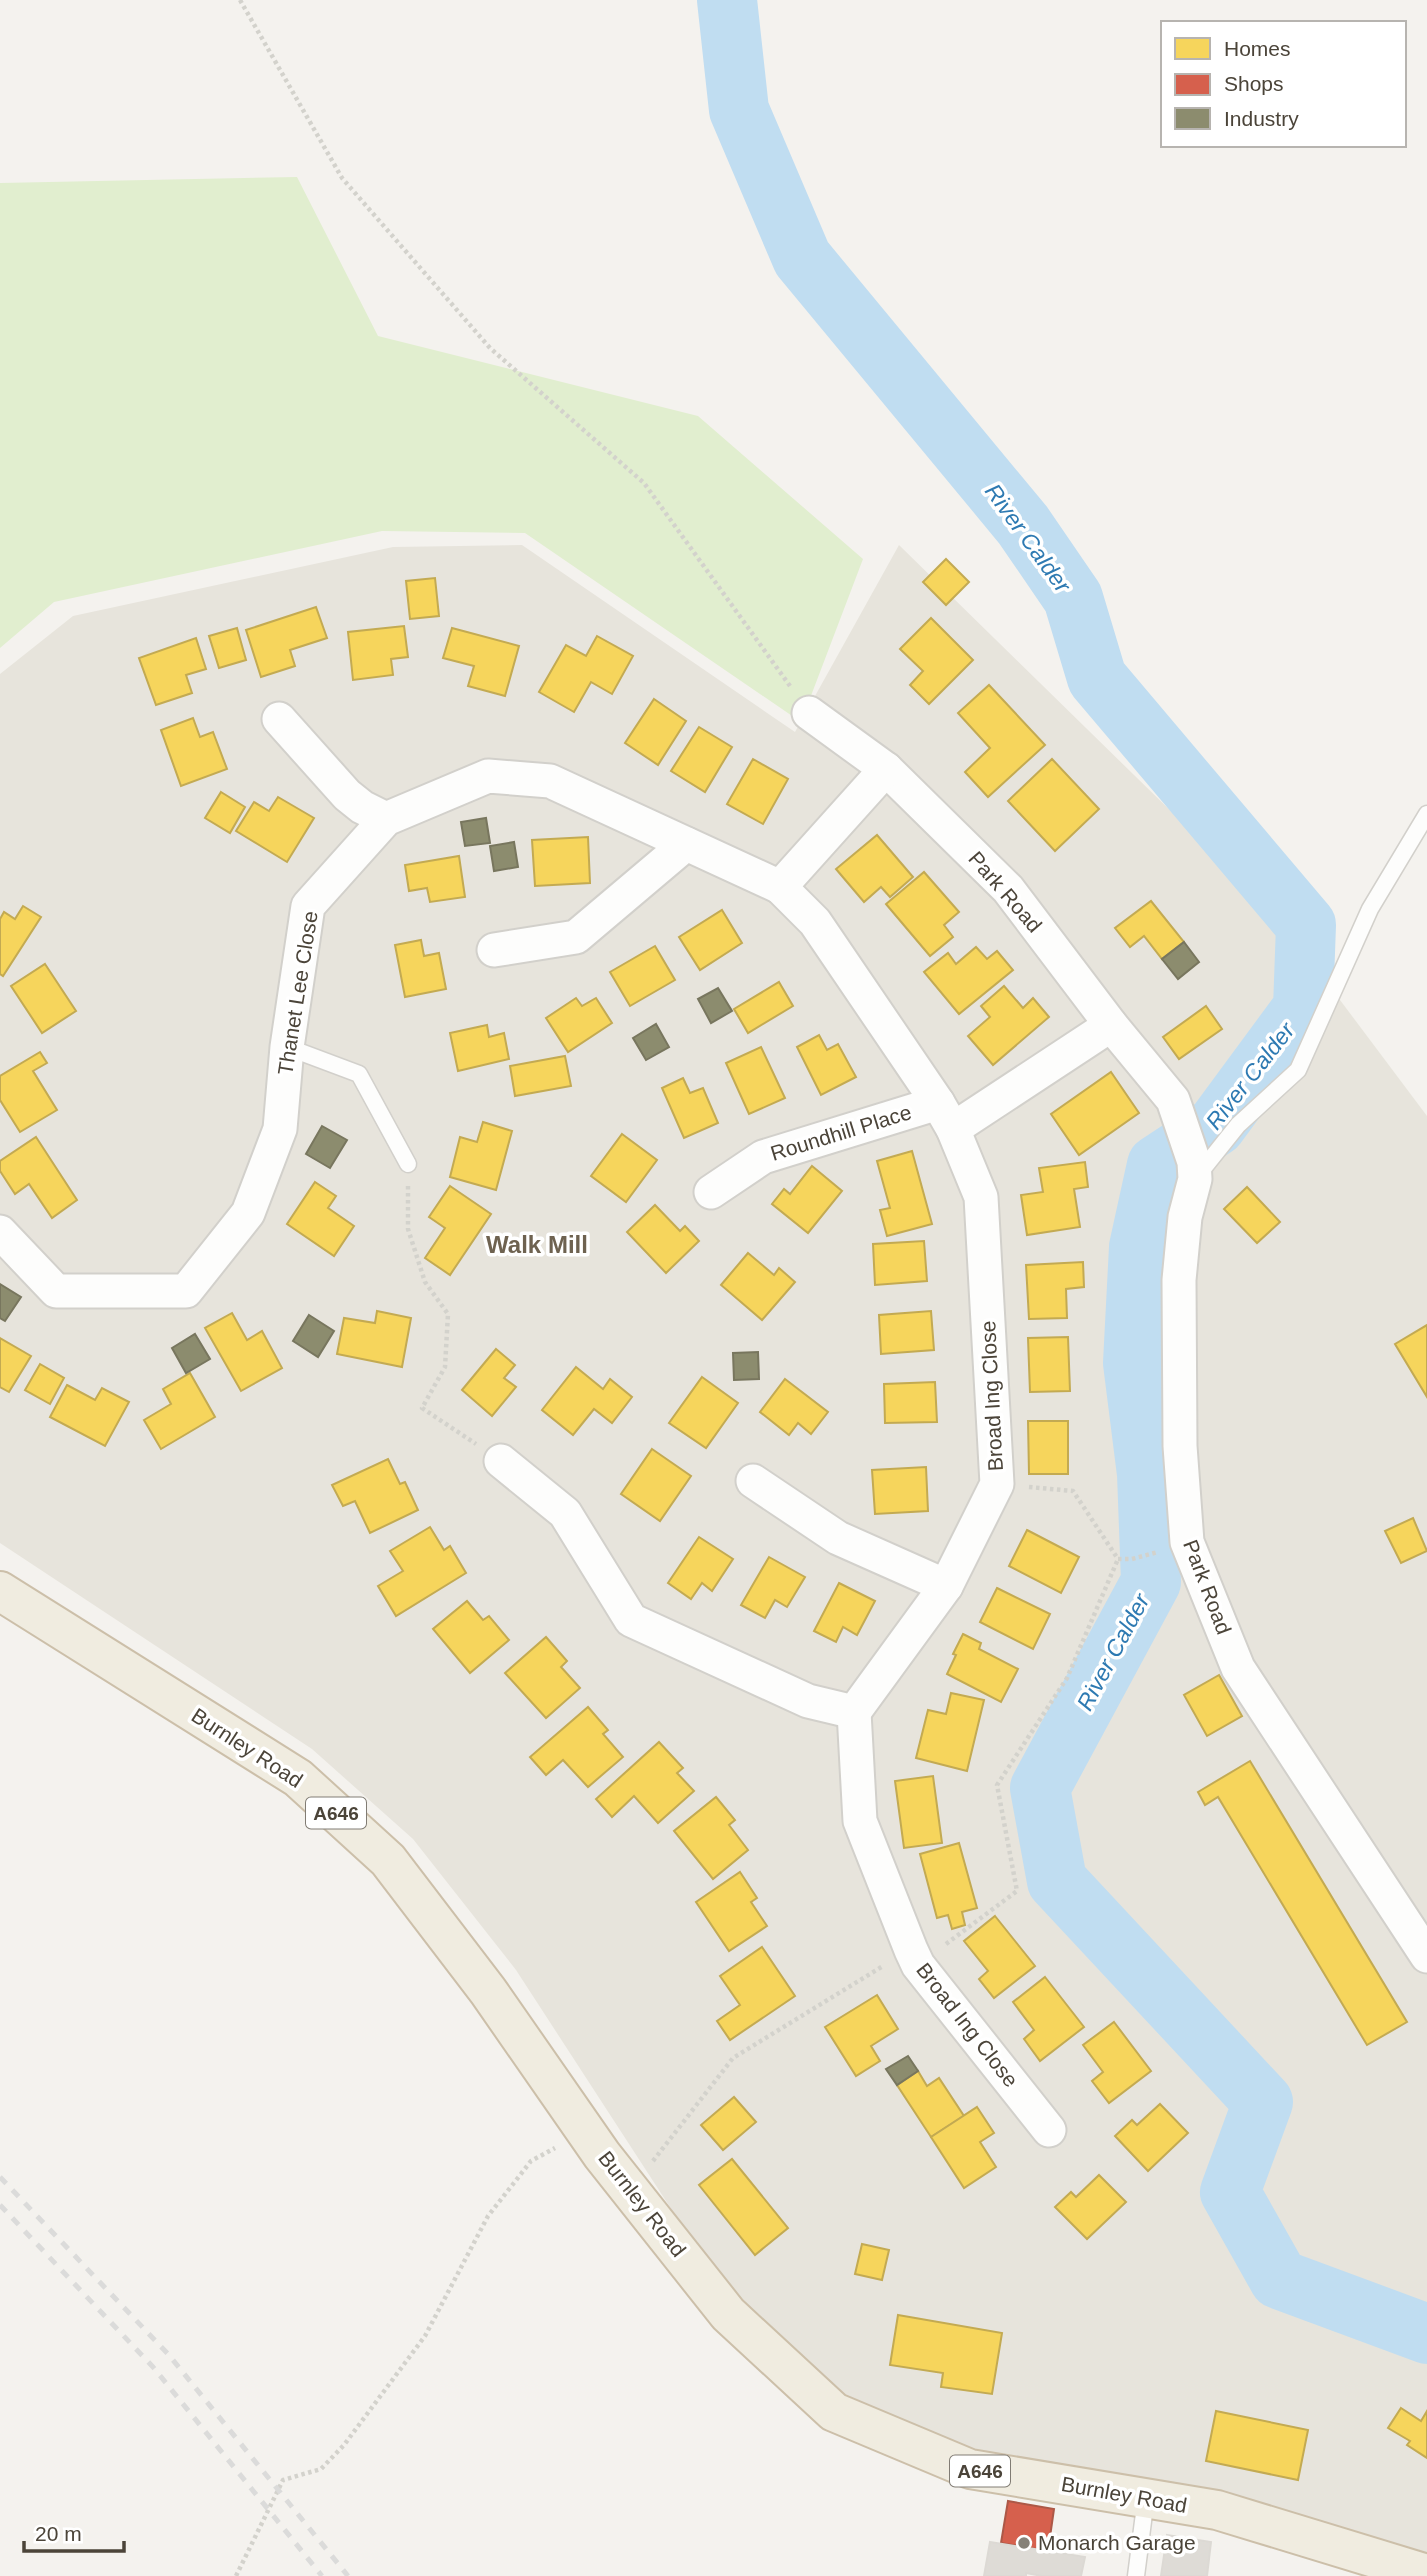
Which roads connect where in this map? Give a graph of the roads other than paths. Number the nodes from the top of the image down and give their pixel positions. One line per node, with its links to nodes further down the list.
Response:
1 (809, 713): 3 (street, Park Road)
2 (279, 719): 5 (street)
3 (886, 769): 7 (street); 9 (street, Park Road)
4 (1427, 814): 13 (lane)
5 (386, 819): 6 (street, Thanet Lee Close); 10 (street, Thanet Lee Close)
6 (686, 844): 7 (street, Thanet Lee Close); 8 (street)
7 (780, 887): 11 (street, Broad Ing Close)
8 (494, 950)
9 (1111, 1026): 11 (street); 13 (street, Park Road)
10 (287, 1047): 12 (lane); 15 (street, Thanet Lee Close)
11 (945, 1116): 14 (street, Roundhill Place); 18 (street, Broad Ing Close)
12 (408, 1164)
13 (1194, 1171): 21 (street, Park Road)
14 (711, 1192)
15 (0, 1233)
16 (501, 1461): 20 (street)
17 (753, 1481): 18 (street)
18 (946, 1586): 20 (street, Broad Ing Close)
19 (0, 1591): 23 (highway, Burnley Road / A646)
20 (854, 1712): 22 (street, Broad Ing Close)
21 (1427, 1956)
22 (1049, 2130)
23 (1146, 2498): 24 (highway, Burnley Road / A646); 25 (lane)
24 (1427, 2574)
25 (1136, 2576)

